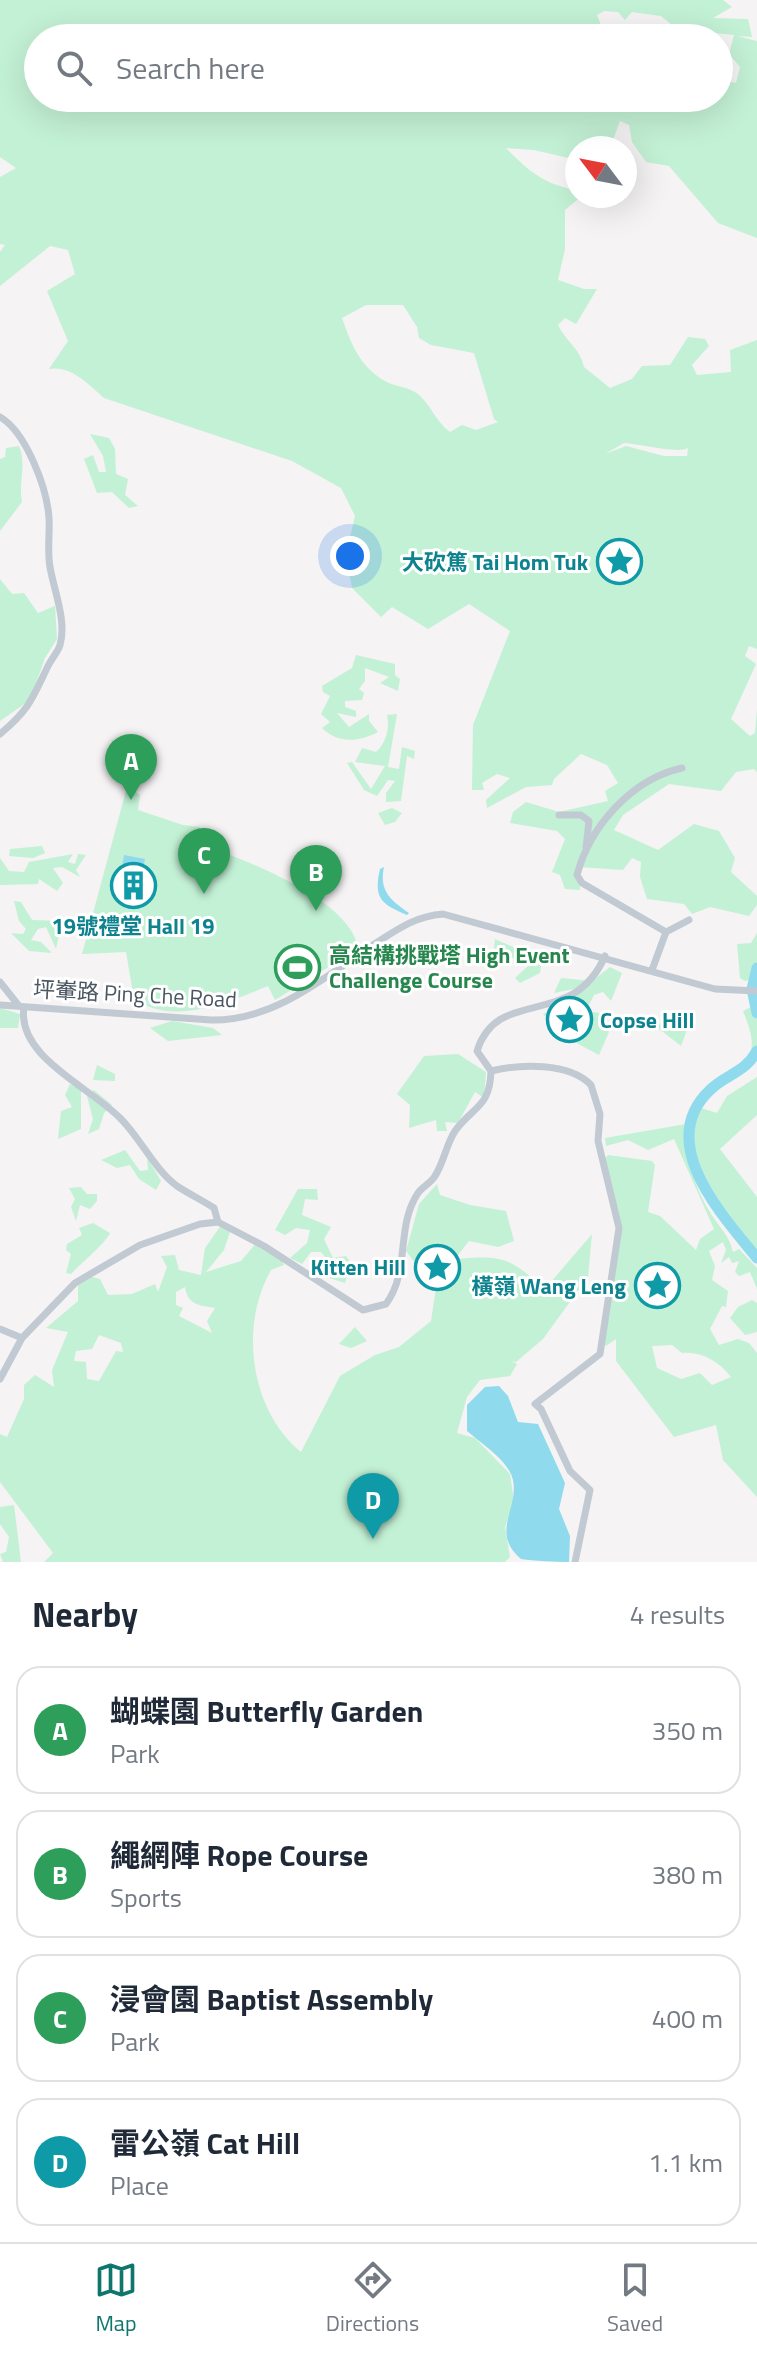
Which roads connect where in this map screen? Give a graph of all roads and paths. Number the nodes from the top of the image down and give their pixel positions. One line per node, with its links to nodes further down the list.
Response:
1 (0, 417): 2 (street)
2 (0, 734)
3 (682, 768): 5 (street)
4 (559, 815): 5 (street)
5 (584, 858): 7 (street)
6 (689, 920): 7 (street)
7 (666, 932): 9 (street)
8 (605, 956): 9 (street, 坪輋路 Ping Che Road); 13 (street, 坪輋路 Ping Che Road); 14 (street)
9 (652, 970): 11 (street, 坪輋路 Ping Che Road)
10 (0, 982): 13 (street)
11 (757, 991)
12 (0, 1005): 13 (street, 坪輋路 Ping Che Road)
13 (22, 1006): 15 (street)
14 (491, 1071): 15 (street); 19 (street)
15 (218, 1222): 17 (street)
16 (0, 1329): 17 (street)
17 (22, 1338): 18 (street)
18 (0, 1379)
19 (575, 1562)

